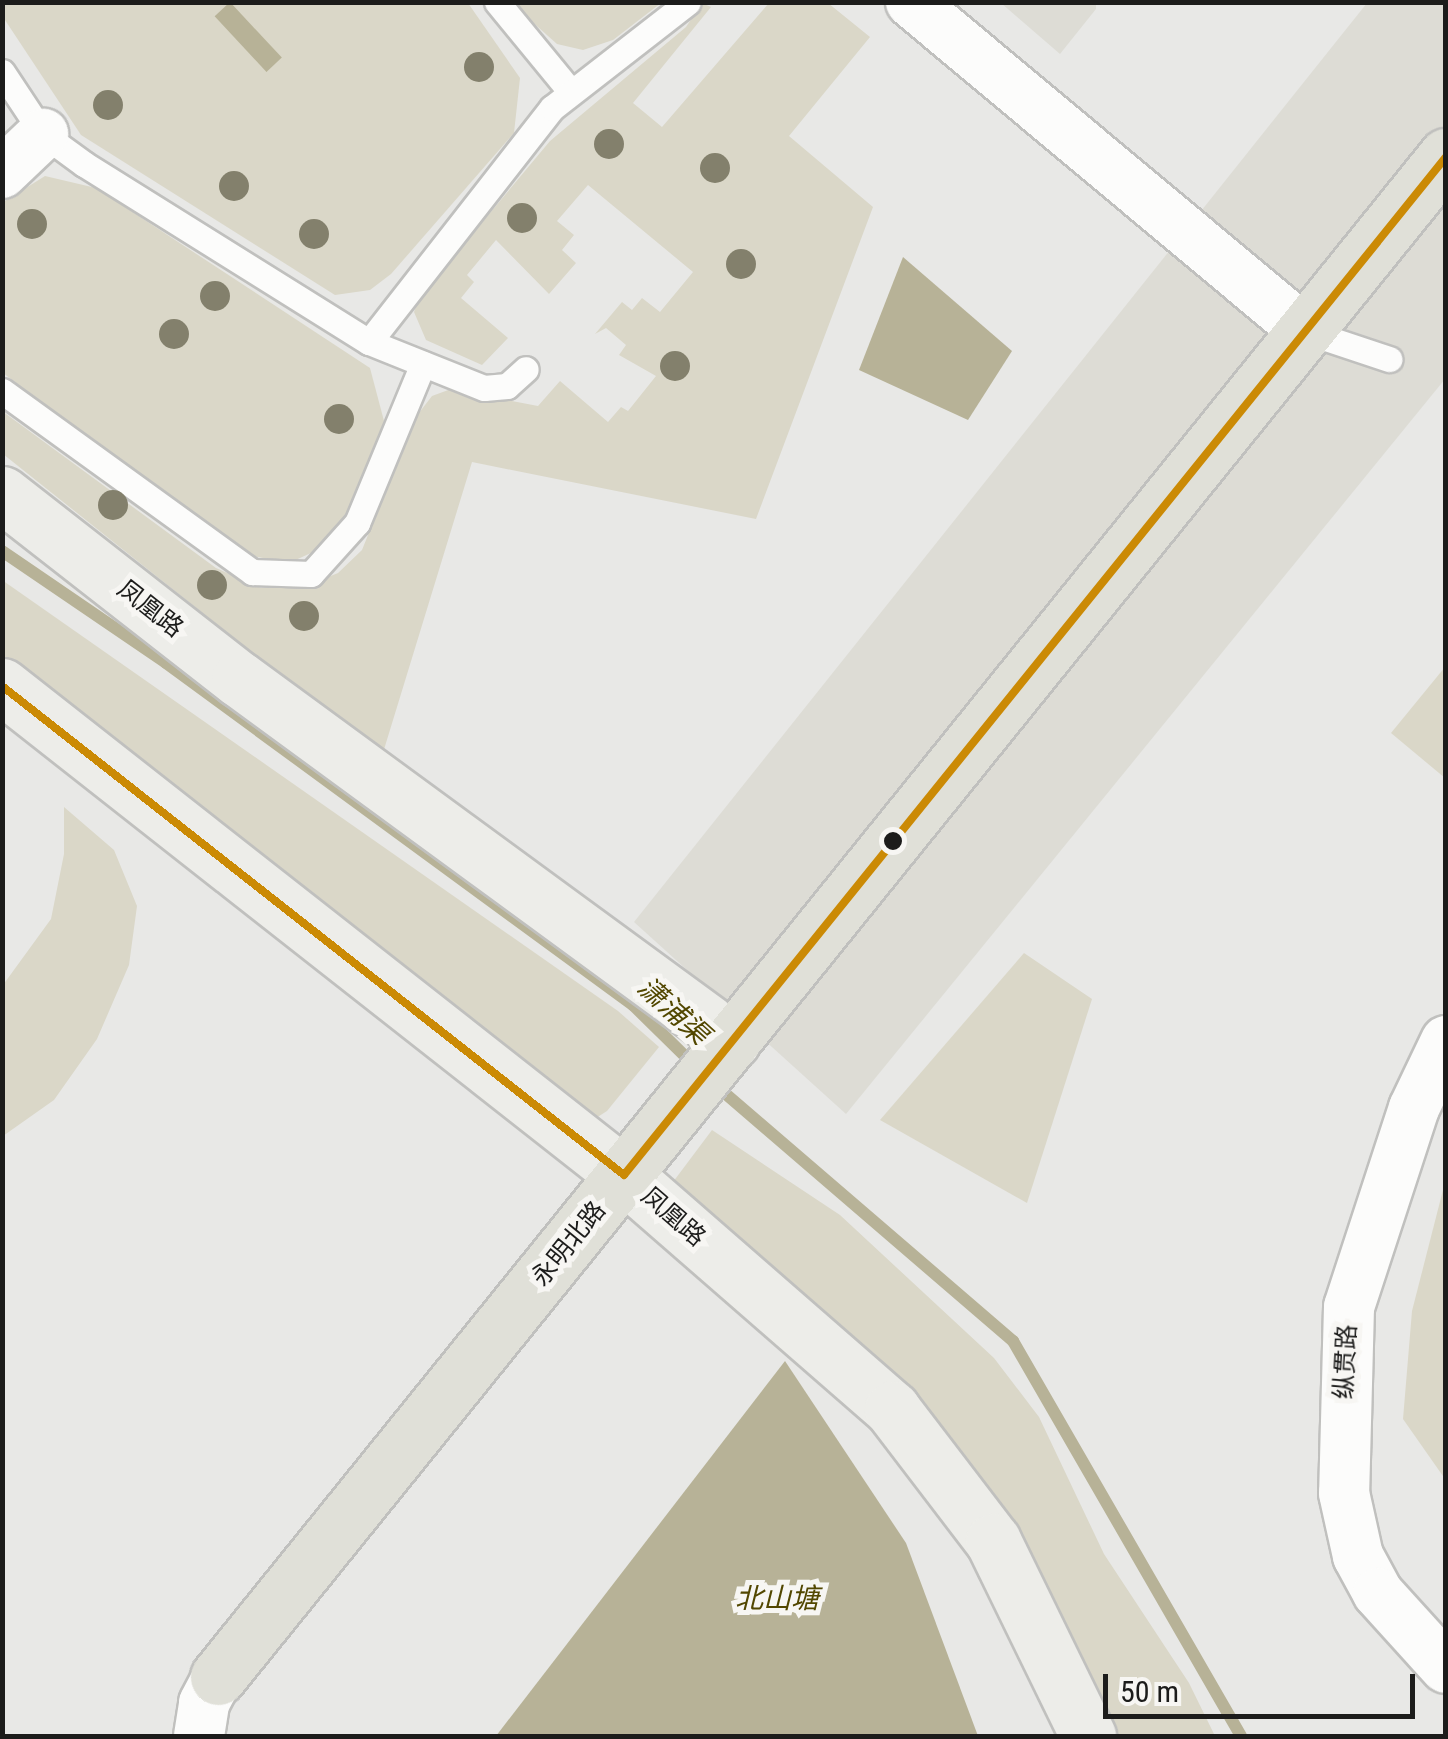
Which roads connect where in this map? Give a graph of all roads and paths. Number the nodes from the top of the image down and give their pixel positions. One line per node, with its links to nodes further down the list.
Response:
1 (497, 2): 5 (lane)
2 (688, 2): 5 (lane)
3 (911, 2): 9 (street)
4 (2, 72): 6 (lane)
5 (570, 91): 10 (lane)
6 (43, 134): 8 (street); 10 (lane)
7 (1446, 156): 9 (main road, 永明北路)
8 (2, 173)
9 (1305, 331): 11 (lane); 18 (main road, 永明北路)
10 (369, 342): 12 (lane)
11 (1388, 358)
12 (422, 364): 13 (lane); 14 (lane)
13 (526, 369)
14 (2, 391)
15 (2, 494): 18 (main road, 凤凰路)
16 (2, 686): 19 (main road, 凤凰路)
17 (1446, 1041): 20 (street, 纵贯路)
18 (719, 1060): 19 (main road, 永明北路)
19 (624, 1175): 21 (main road, 永明北路); 23 (main road, 凤凰路)
20 (1446, 1668)
21 (218, 1678): 22 (street)
22 (198, 1736)
23 (1088, 1736)

